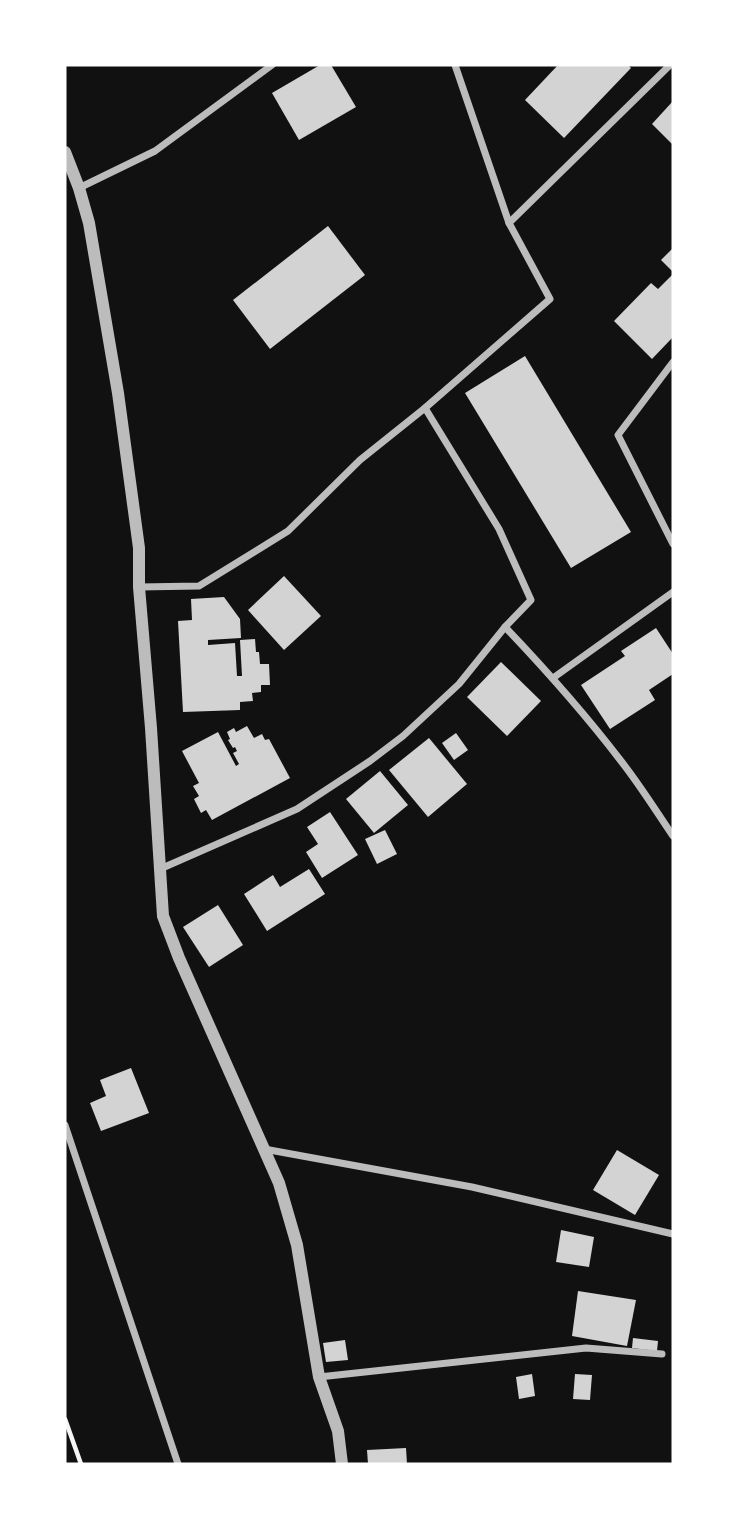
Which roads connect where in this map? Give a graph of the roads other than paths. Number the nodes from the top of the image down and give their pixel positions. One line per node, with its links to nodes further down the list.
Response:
1 (272, 65): 5 (street)
2 (454, 65): 6 (street)
3 (670, 65): 6 (street)
4 (65, 152): 5 (street)
5 (79, 188): 10 (street)
6 (509, 223): 8 (street)
7 (673, 362): 9 (street)
8 (425, 408): 10 (street); 12 (street)
9 (673, 544)
10 (139, 587): 15 (street)
11 (673, 592): 13 (street)
12 (505, 627): 13 (street); 15 (street)
13 (553, 678): 14 (street)
14 (673, 836)
15 (159, 870): 17 (street)
16 (65, 1125): 21 (street)
17 (263, 1149): 18 (street); 20 (street)
18 (673, 1234)
19 (662, 1354): 20 (street)
20 (319, 1377): 22 (street)
21 (178, 1464)
22 (342, 1464)

